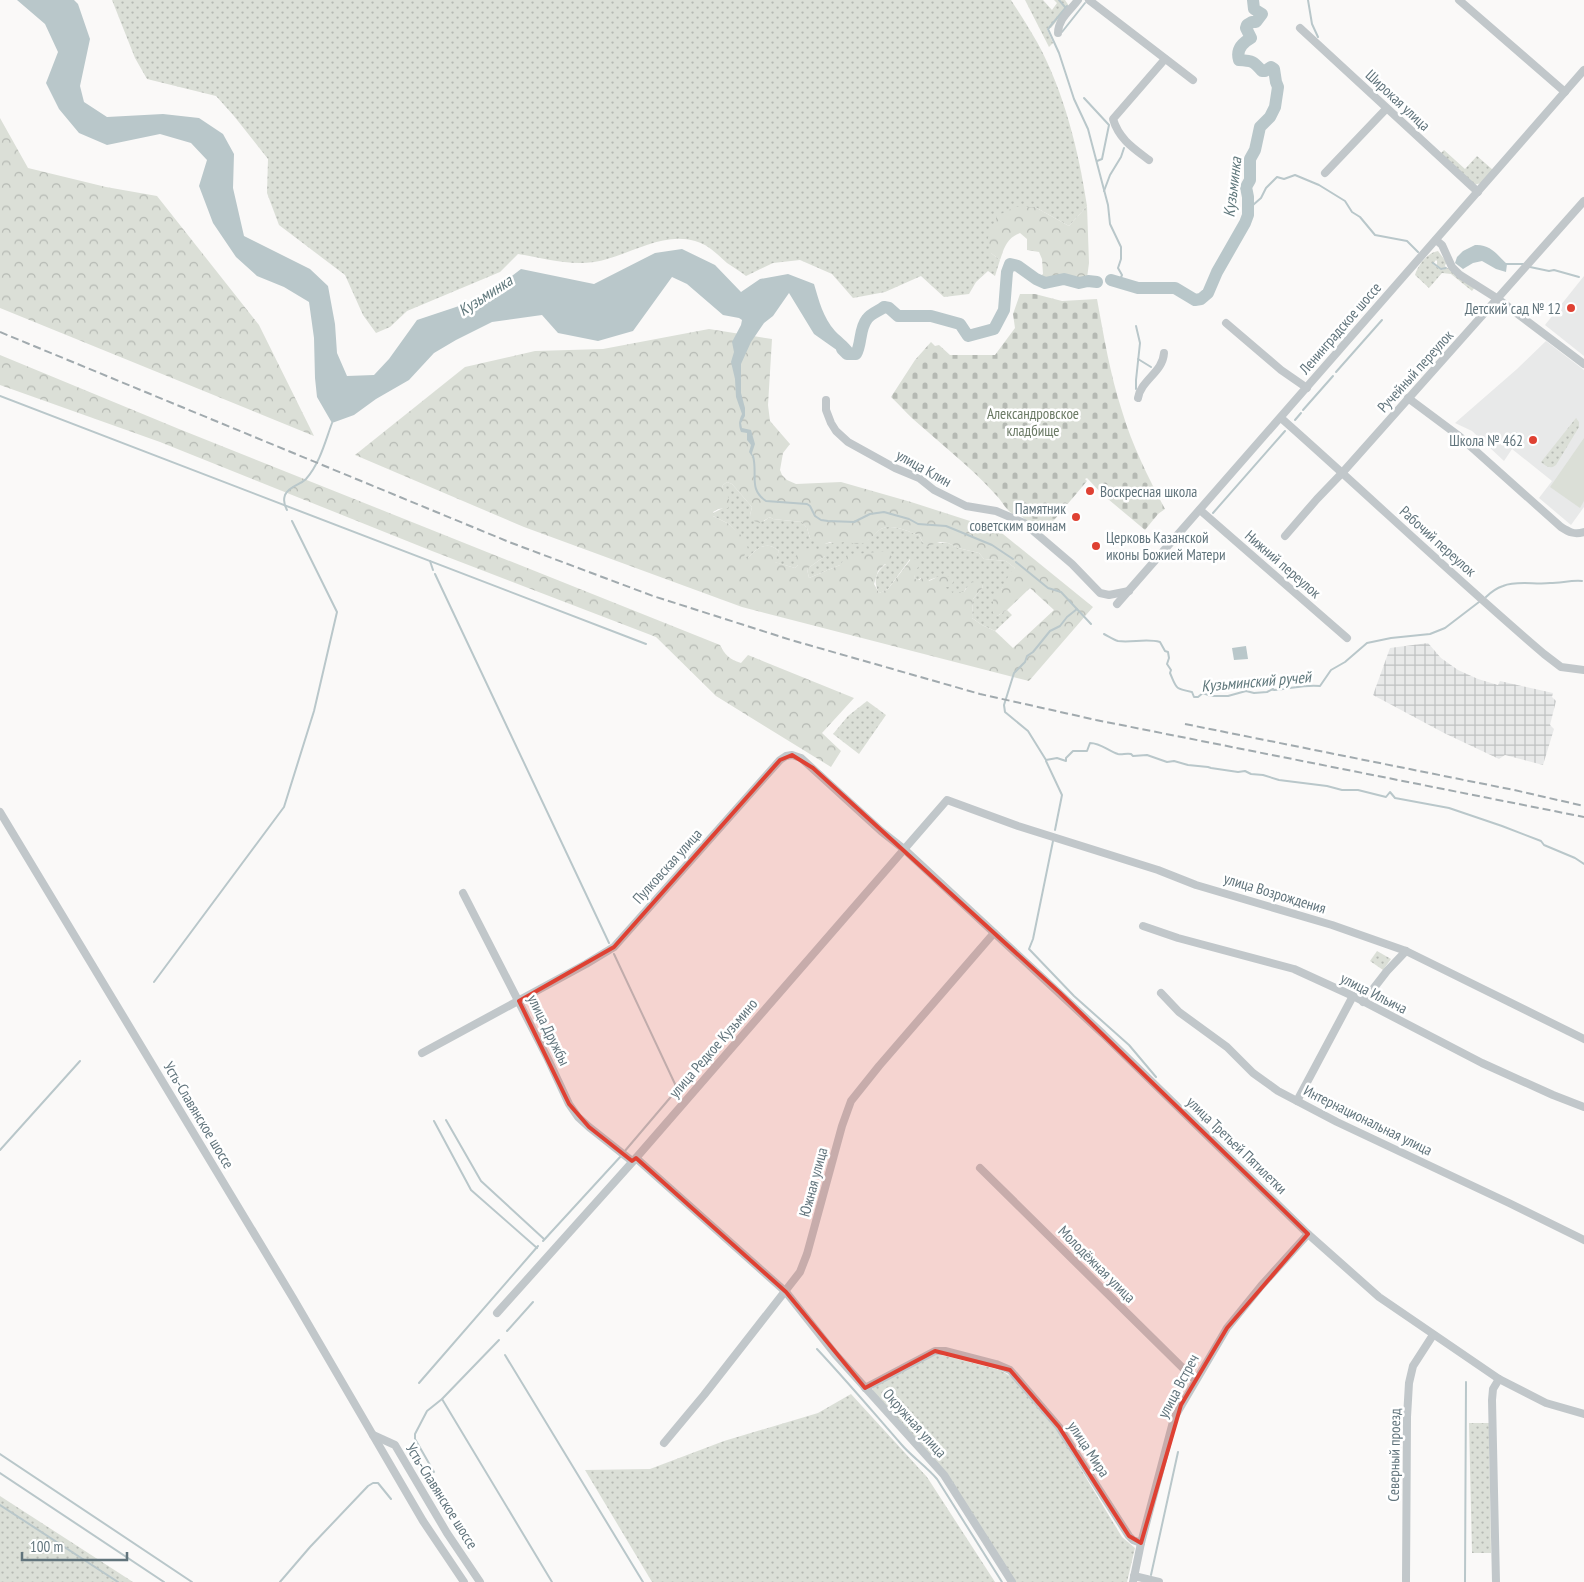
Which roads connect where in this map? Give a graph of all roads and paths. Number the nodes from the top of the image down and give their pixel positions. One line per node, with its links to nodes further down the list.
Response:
1 (1078, 0): 5 (street)
2 (1089, 0): 6 (street)
3 (1459, 0): 9 (street)
4 (1300, 28): 10 (street, Широкая улица)
5 (1058, 33)
6 (1165, 59): 8 (street); 11 (street)
7 (1584, 70): 9 (street, Ленинградское шоссе)
8 (1193, 80)
9 (1565, 92): 13 (street, Ленинградское шоссе)
10 (1386, 109): 12 (street); 13 (street, Широкая улица)
11 (1149, 160)
12 (1325, 173)
13 (1478, 192): 15 (street, Ленинградское шоссе)
14 (1584, 201): 16 (street, Ручейный переулок)
15 (1436, 240): 16 (street); 20 (street, Ленинградское шоссе)
16 (1498, 299): 19 (street); 22 (street, Ручейный переулок)
17 (1226, 323): 20 (street)
18 (1164, 353): 21 (street)
19 (1584, 364)
20 (1307, 388): 24 (street, Ленинградское шоссе)
21 (1138, 398)
22 (1408, 398): 25 (street, Ручейный переулок); 27 (street)
23 (826, 400): 29 (street, улица Клин)
24 (1281, 418): 25 (street, Рабочий переулок); 26 (street, Ленинградское шоссе)
25 (1343, 472): 28 (street, Ручейный переулок); 32 (street, Рабочий переулок)
26 (1200, 510): 29 (street, Ленинградское шоссе); 31 (street, Нижний переулок)
27 (1584, 532)
28 (1285, 536)
29 (1129, 591): 30 (street, Ленинградское шоссе)
30 (1117, 604)
31 (1347, 638)
32 (1584, 670)
33 (947, 800): 35 (street, улица Редкое Кузьмино); 39 (street, улица Возрождения)
34 (0, 812): 59 (street, Усть-Славянское шоссе)
35 (905, 850): 38 (street, улица Третьей Пятилетки); 42 (street, Пулковская улица); 48 (street, улица Редкое Кузьмино)
36 (463, 893): 42 (street, улица Дружбы)
37 (1143, 926): 41 (street, улица Ильича)
38 (994, 933): 50 (street, улица Третьей Пятилетки); 52 (street, Южная улица)
39 (1406, 951): 43 (street); 44 (street, улица Возрождения)
40 (1161, 993): 46 (street, Интернациональная улица)
41 (1353, 996): 43 (street, улица Ильича); 46 (street)
42 (519, 1001): 45 (street, Пулковская улица); 48 (street, улица Дружбы)
43 (1363, 1002): 47 (street, улица Ильича)
44 (1584, 1039)
45 (422, 1053)
46 (1298, 1101): 51 (street, Интернациональная улица)
47 (1584, 1108)
48 (634, 1160): 52 (street, улица Дружбы); 53 (street, улица Редкое Кузьмино)
49 (980, 1168): 56 (street, Молодёжная улица)
50 (1308, 1234): 54 (street, улица Третьей Пятилетки); 56 (street, улица Встреч)
51 (1584, 1240)
52 (786, 1292): 57 (street, Окружная улица); 60 (street, Южная улица)
53 (497, 1313)
54 (1432, 1335): 55 (street, улица Третьей Пятилетки); 67 (street, Северный проезд)
55 (1499, 1379): 58 (street, улица Третьей Пятилетки); 68 (street)
56 (1195, 1380): 61 (street, улица Встреч)
57 (865, 1388): 61 (street, улица Мира); 65 (street, Окружная улица)
58 (1584, 1414)
59 (372, 1434): 63 (street, Усть-Славянское шоссе); 64 (street, Усть-Славянское шоссе)
60 (664, 1443)
61 (1141, 1543): 62 (street, улица Встреч)
62 (1134, 1579): 66 (street)
63 (464, 1582)
64 (480, 1582)
65 (1012, 1582)
66 (1159, 1582)
67 (1406, 1582)
68 (1496, 1582)

